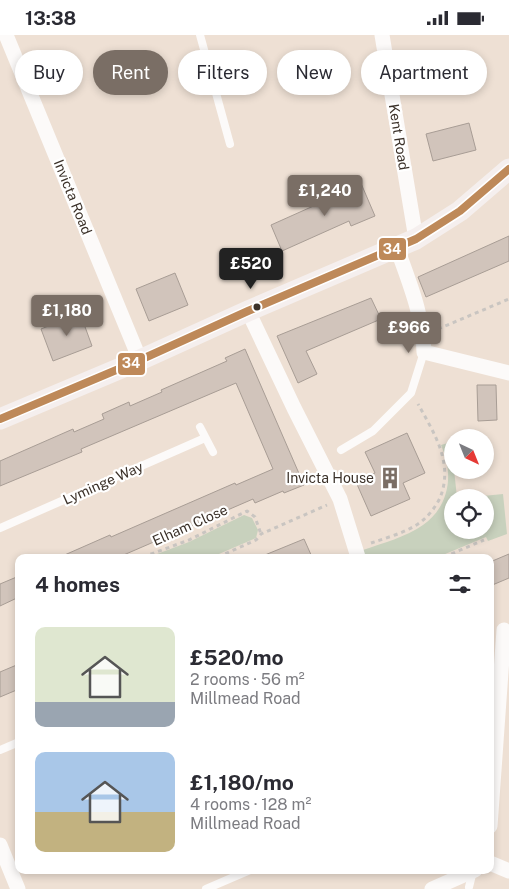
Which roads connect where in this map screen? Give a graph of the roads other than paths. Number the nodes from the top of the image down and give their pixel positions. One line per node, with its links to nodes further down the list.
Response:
1 (6, 35): 9 (street, Invicta Road)
2 (200, 35): 4 (lane)
3 (382, 35): 6 (street, Kent Road)
4 (230, 144)
5 (509, 169): 6 (main road)
6 (406, 243): 7 (main road); 8 (street, Kent Road)
7 (248, 311): 9 (main road); 17 (street)
8 (424, 352): 10 (street); 14 (lane)
9 (140, 360): 11 (main road)
10 (509, 373)
11 (0, 419)
12 (200, 427): 13 (lane)
13 (206, 438): 15 (lane); 16 (lane, Lyminge Way)
14 (341, 450)
15 (213, 452)
16 (0, 528)
17 (357, 553)
18 (504, 630): 19 (street)
19 (497, 653): 20 (street)
20 (504, 715): 23 (street)
21 (15, 744): 22 (lane)
22 (0, 750)
23 (494, 794)
24 (0, 845): 31 (street)
25 (494, 865): 26 (street)
26 (509, 871)
27 (241, 874): 32 (lane)
28 (467, 874): 33 (street)
29 (473, 874): 30 (lane)
30 (468, 887)
31 (18, 889)
32 (206, 889)
33 (432, 889)

